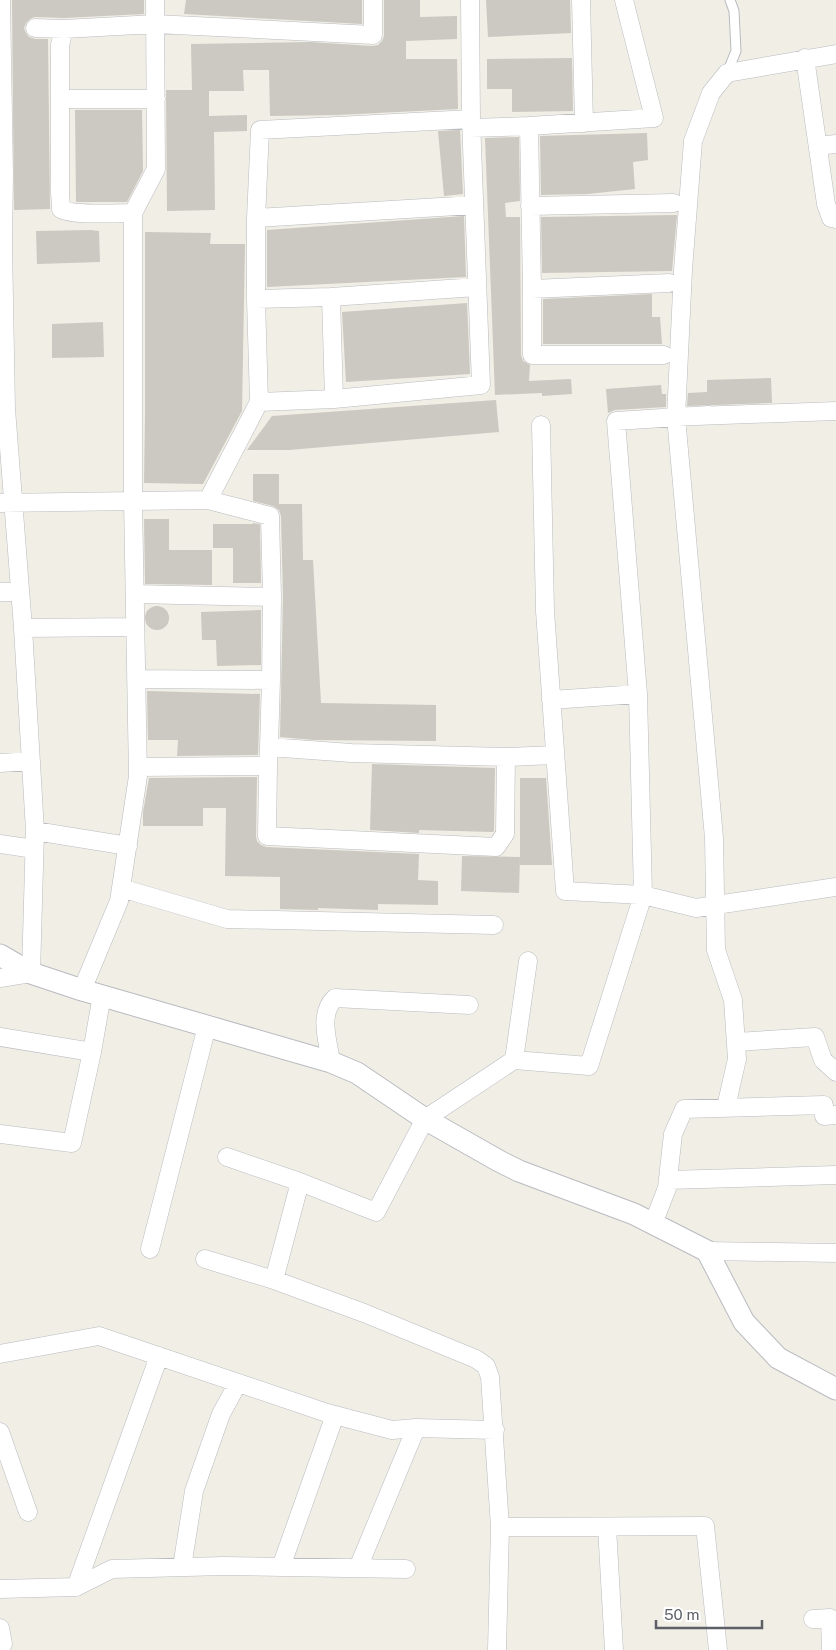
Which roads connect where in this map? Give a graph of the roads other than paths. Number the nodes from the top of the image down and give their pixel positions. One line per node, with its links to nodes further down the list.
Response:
1 (155, 0): 8 (street)
2 (373, 0): 8 (street)
3 (470, 0): 18 (street)
4 (581, 0): 17 (street)
5 (624, 0): 17 (street)
6 (730, 0): 13 (lane)
7 (1, 10): 14 (street)
8 (156, 24): 10 (street); 16 (street)
9 (35, 28): 10 (street)
10 (64, 29): 15 (street)
11 (836, 54): 12 (street)
12 (805, 58): 13 (street); 21 (street)
13 (727, 73): 40 (street)
14 (2, 92): 22 (street)
15 (60, 98): 16 (street); 26 (street)
16 (156, 99): 26 (street)
17 (584, 123): 19 (street)
18 (471, 124): 19 (street); 24 (street); 27 (street)
19 (529, 126): 25 (street)
20 (836, 144): 21 (street)
21 (818, 146): 28 (street)
22 (2, 173): 29 (street)
23 (674, 203): 25 (street)
24 (474, 205): 27 (street); 31 (street)
25 (530, 206): 32 (street)
26 (133, 213): 44 (street)
27 (256, 218): 34 (street)
28 (836, 219)
29 (1, 248): 35 (street)
30 (669, 283): 32 (street)
31 (477, 287): 33 (street); 37 (street)
32 (532, 290): 36 (street)
33 (331, 296): 34 (street); 37 (street)
34 (256, 299): 38 (street)
35 (2, 338): 42 (street)
36 (664, 354)
37 (334, 399): 38 (street)
38 (259, 402): 43 (street)
39 (836, 411): 40 (street)
40 (676, 417): 54 (street); 70 (street)
41 (541, 425): 55 (street)
42 (4, 430): 45 (street)
43 (208, 500): 44 (street); 49 (street)
44 (133, 501): 45 (street); 48 (street)
45 (6, 503): 47 (street)
46 (0, 592): 47 (street)
47 (19, 592): 51 (street)
48 (135, 594): 49 (street); 50 (street)
49 (272, 597): 53 (street)
50 (135, 627): 51 (street); 52 (street)
51 (23, 628): 59 (street)
52 (136, 678): 53 (street); 62 (street)
53 (271, 680): 56 (street)
54 (638, 694): 55 (street); 69 (street)
55 (551, 700): 57 (street)
56 (269, 747): 58 (street); 61 (street)
57 (555, 755): 58 (street); 69 (street)
58 (506, 757): 61 (street)
59 (31, 761): 60 (street); 63 (street)
60 (0, 763)
61 (268, 766): 62 (street)
62 (138, 767): 65 (street)
63 (35, 831): 65 (street); 66 (street)
64 (0, 844): 66 (street)
65 (128, 846): 68 (street)
66 (34, 849): 74 (street)
67 (836, 887): 70 (street)
68 (121, 888): 71 (street); 76 (street)
69 (643, 895): 70 (street); 82 (street)
70 (715, 905): 80 (street)
71 (494, 925)
72 (0, 955): 74 (street)
73 (528, 961): 82 (street)
74 (31, 973): 75 (street); 76 (street)
75 (0, 978)
76 (92, 993): 78 (street); 81 (street)
77 (469, 1005): 83 (street)
78 (207, 1026): 83 (street); 94 (street)
79 (0, 1038): 81 (street)
80 (736, 1042): 84 (street); 85 (street)
81 (92, 1052): 88 (street)
82 (514, 1060): 87 (street)
83 (331, 1062): 87 (street)
84 (836, 1072)
85 (726, 1107): 86 (street); 91 (street)
86 (836, 1115)
87 (425, 1119): 92 (street); 93 (street)
88 (0, 1134)
89 (227, 1157): 92 (street)
90 (836, 1175): 91 (street)
91 (668, 1180): 93 (street)
92 (300, 1182): 98 (street)
93 (653, 1224): 95 (street)
94 (150, 1248)
95 (707, 1251): 96 (street); 102 (street)
96 (836, 1253)
97 (205, 1259): 98 (street)
98 (274, 1280): 105 (street)
99 (0, 1354): 100 (street)
100 (159, 1356): 101 (street); 115 (street)
101 (238, 1384): 103 (street); 111 (street)
102 (836, 1389)
103 (335, 1415): 104 (street); 112 (street)
104 (416, 1428): 105 (street); 113 (street)
105 (495, 1430): 109 (street)
106 (0, 1432): 107 (street)
107 (6, 1468): 108 (street)
108 (28, 1512)
109 (500, 1527): 110 (street); 118 (street)
110 (607, 1528): 119 (street); 120 (street)
111 (182, 1567): 112 (street); 115 (street)
112 (281, 1567): 113 (street)
113 (358, 1568): 114 (street)
114 (406, 1569)
115 (76, 1587): 116 (street)
116 (0, 1589)
117 (814, 1618): 121 (street)
118 (497, 1650)
119 (614, 1650)
120 (718, 1650)
121 (831, 1650)

